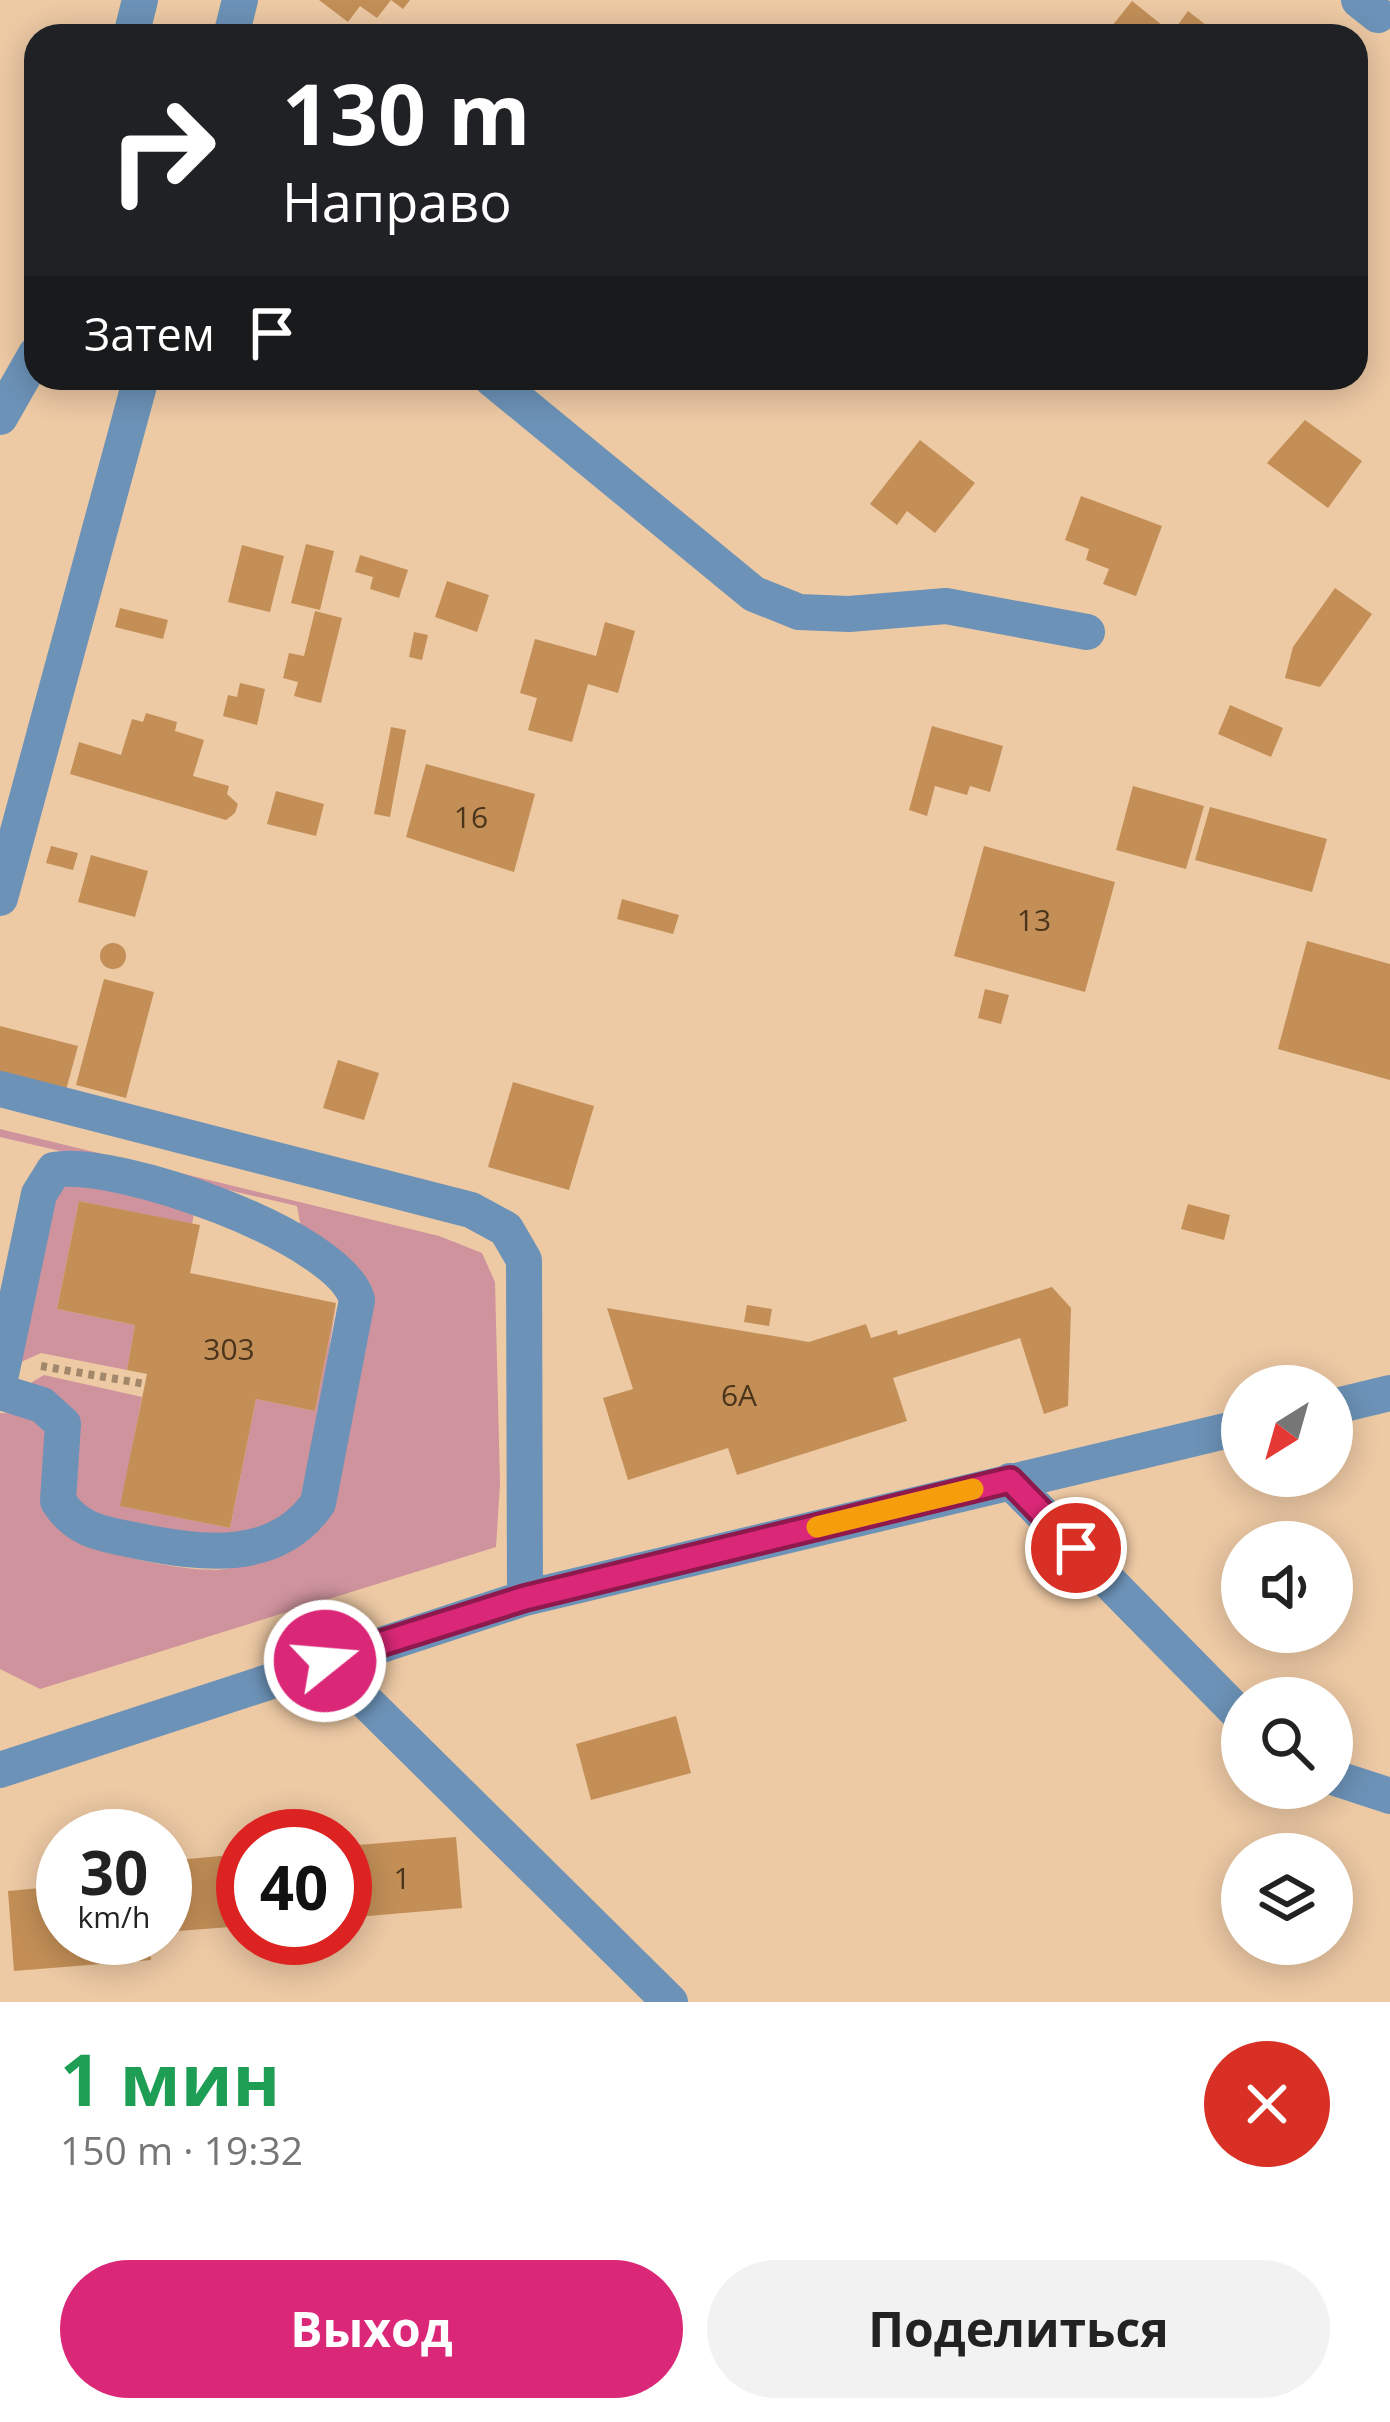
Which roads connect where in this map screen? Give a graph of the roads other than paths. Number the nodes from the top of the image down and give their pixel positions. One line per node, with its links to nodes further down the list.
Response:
1 (24, 375): 4 (street)
2 (138, 390): 6 (street)
3 (505, 390): 5 (street)
4 (0, 416)
5 (1088, 632)
6 (0, 898)
7 (0, 1089): 13 (street)
8 (1, 1380): 8 (street)
9 (1390, 1393): 10 (street)
10 (1353, 1402)
11 (1221, 1432): 12 (street)
12 (1010, 1480): 13 (street); 15 (street)
13 (525, 1598): 14 (street)
14 (325, 1661): 16 (street); 19 (street)
15 (1221, 1696)
16 (0, 1770)
17 (1353, 1784): 18 (street)
18 (1390, 1796)
19 (670, 2002)

